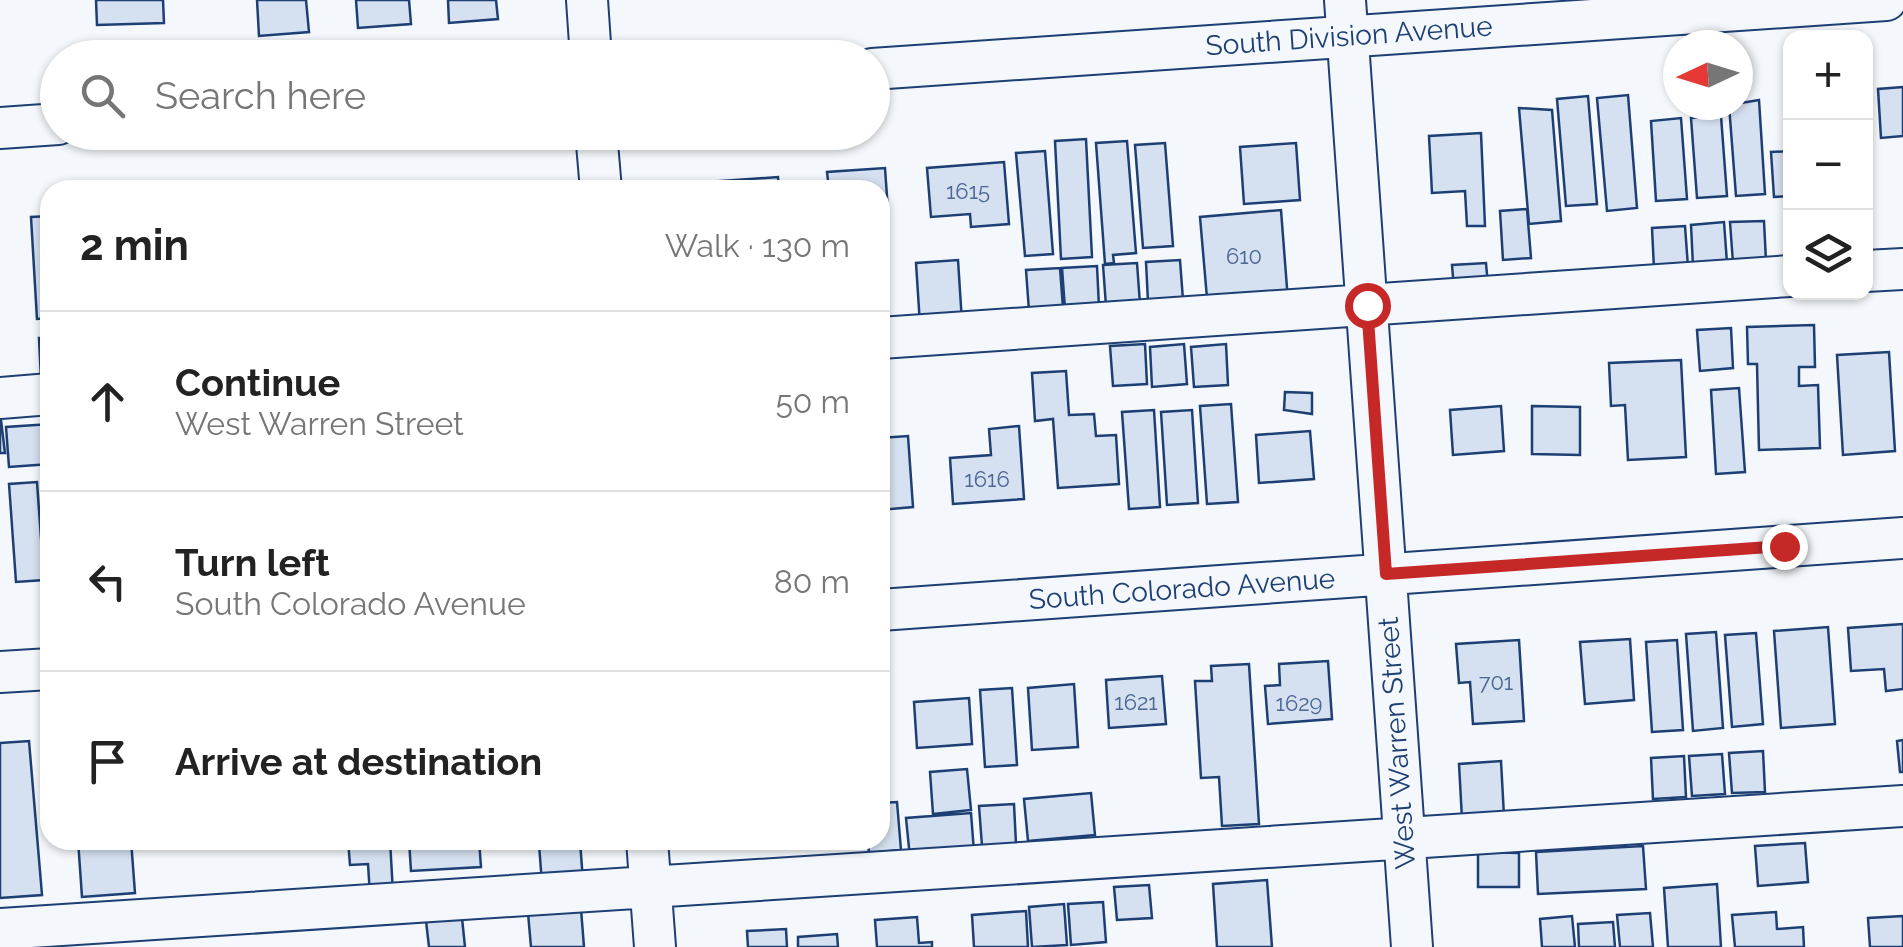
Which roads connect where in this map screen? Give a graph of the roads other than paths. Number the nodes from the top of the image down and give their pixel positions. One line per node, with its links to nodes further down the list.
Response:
1 (588, 0): 4 (street)
2 (1886, 0): 3 (street, South Division Avenue)
3 (1347, 18): 5 (street, South Division Avenue); 13 (street, West Warren Street)
4 (590, 40)
5 (890, 67)
6 (40, 125): 7 (street)
7 (0, 128)
8 (597, 150): 9 (street)
9 (599, 180)
10 (1903, 269): 11 (street)
11 (1873, 271)
12 (1783, 276): 13 (street)
13 (1367, 305): 14 (street); 18 (street, West Warren Street)
14 (890, 337)
15 (40, 395): 16 (street)
16 (0, 398)
17 (1903, 538): 18 (street, South Colorado Avenue)
18 (1386, 574): 19 (street, South Colorado Avenue); 23 (street, West Warren Street)
19 (890, 609)
20 (40, 670): 21 (street)
21 (0, 672)
22 (1903, 806): 23 (street)
23 (1404, 838): 25 (street); 28 (street, West Warren Street)
24 (649, 850): 25 (street)
25 (651, 887): 26 (street); 27 (street)
26 (0, 929)
27 (655, 947)
28 (1412, 947)

